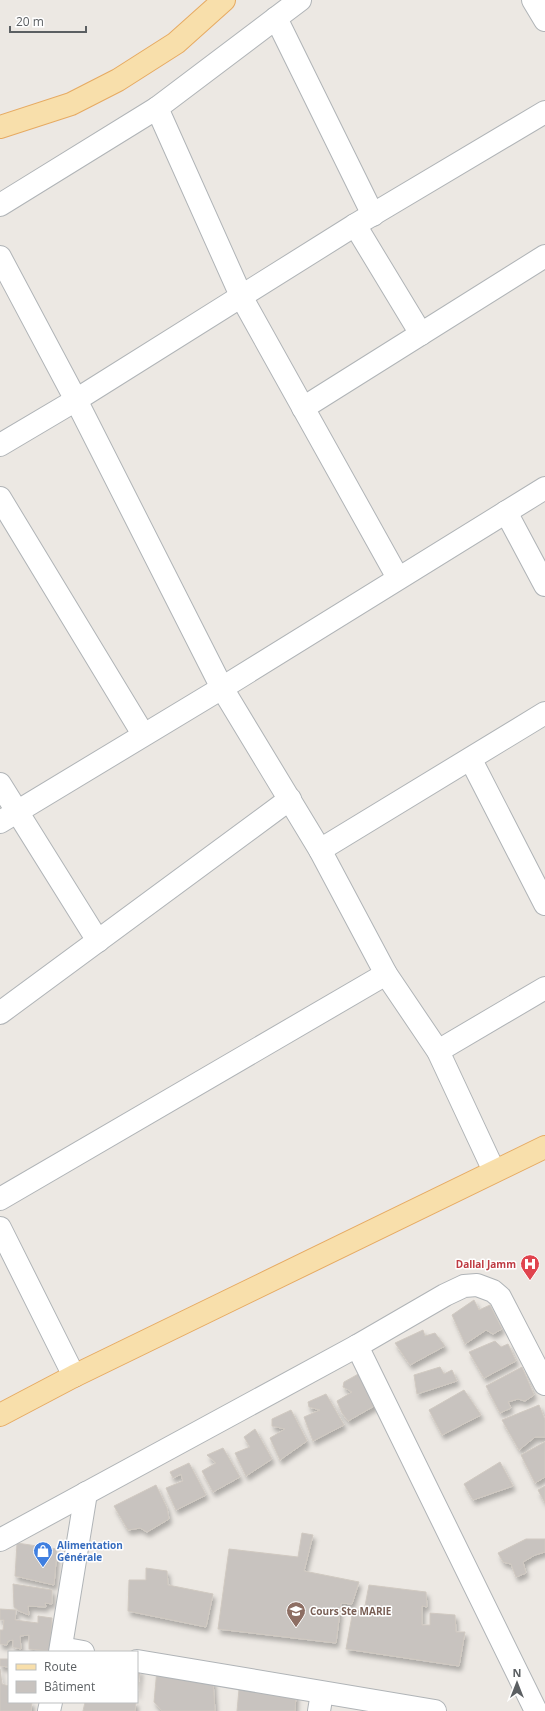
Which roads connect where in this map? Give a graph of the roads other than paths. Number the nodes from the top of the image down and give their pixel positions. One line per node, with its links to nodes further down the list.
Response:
1 (224, 0): 8 (main road)
2 (300, 0): 4 (street)
3 (533, 0): 5 (street)
4 (276, 18): 6 (street); 10 (street)
5 (545, 20)
6 (157, 108): 9 (street); 13 (street)
7 (545, 112): 10 (street)
8 (0, 127)
9 (0, 205)
10 (364, 220): 13 (street); 14 (street)
11 (0, 256): 15 (street)
12 (545, 256): 14 (street)
13 (242, 298): 15 (street); 16 (street)
14 (421, 334): 16 (street)
15 (76, 400): 17 (street); 23 (street)
16 (303, 408): 21 (street)
17 (0, 445)
18 (545, 488): 20 (street)
19 (0, 498): 25 (street)
20 (506, 512): 21 (street); 22 (street)
21 (398, 578): 23 (street)
22 (545, 585)
23 (222, 688): 25 (street); 28 (street)
24 (545, 713): 26 (street)
25 (143, 734): 29 (street)
26 (471, 760): 30 (street); 31 (street)
27 (0, 784): 29 (street)
28 (290, 799): 30 (street); 32 (street)
29 (9, 817): 32 (street)
30 (320, 850): 33 (street)
31 (545, 904)
32 (98, 941): 35 (street)
33 (386, 974): 36 (street); 39 (street)
34 (545, 988): 36 (street)
35 (0, 1013)
36 (438, 1051): 38 (street)
37 (545, 1148): 38 (main road)
38 (494, 1171): 42 (main road)
39 (0, 1199)
40 (0, 1228): 42 (street)
41 (357, 1346): 43 (street); 45 (street); 52 (street)
42 (74, 1376): 44 (main road)
43 (545, 1384)
44 (0, 1415)
45 (86, 1493): 46 (street); 47 (street)
46 (0, 1540)
47 (60, 1650): 48 (street)
48 (72, 1651)
49 (138, 1661): 50 (street)
50 (320, 1702): 51 (street)
51 (435, 1711)
52 (536, 1711)

